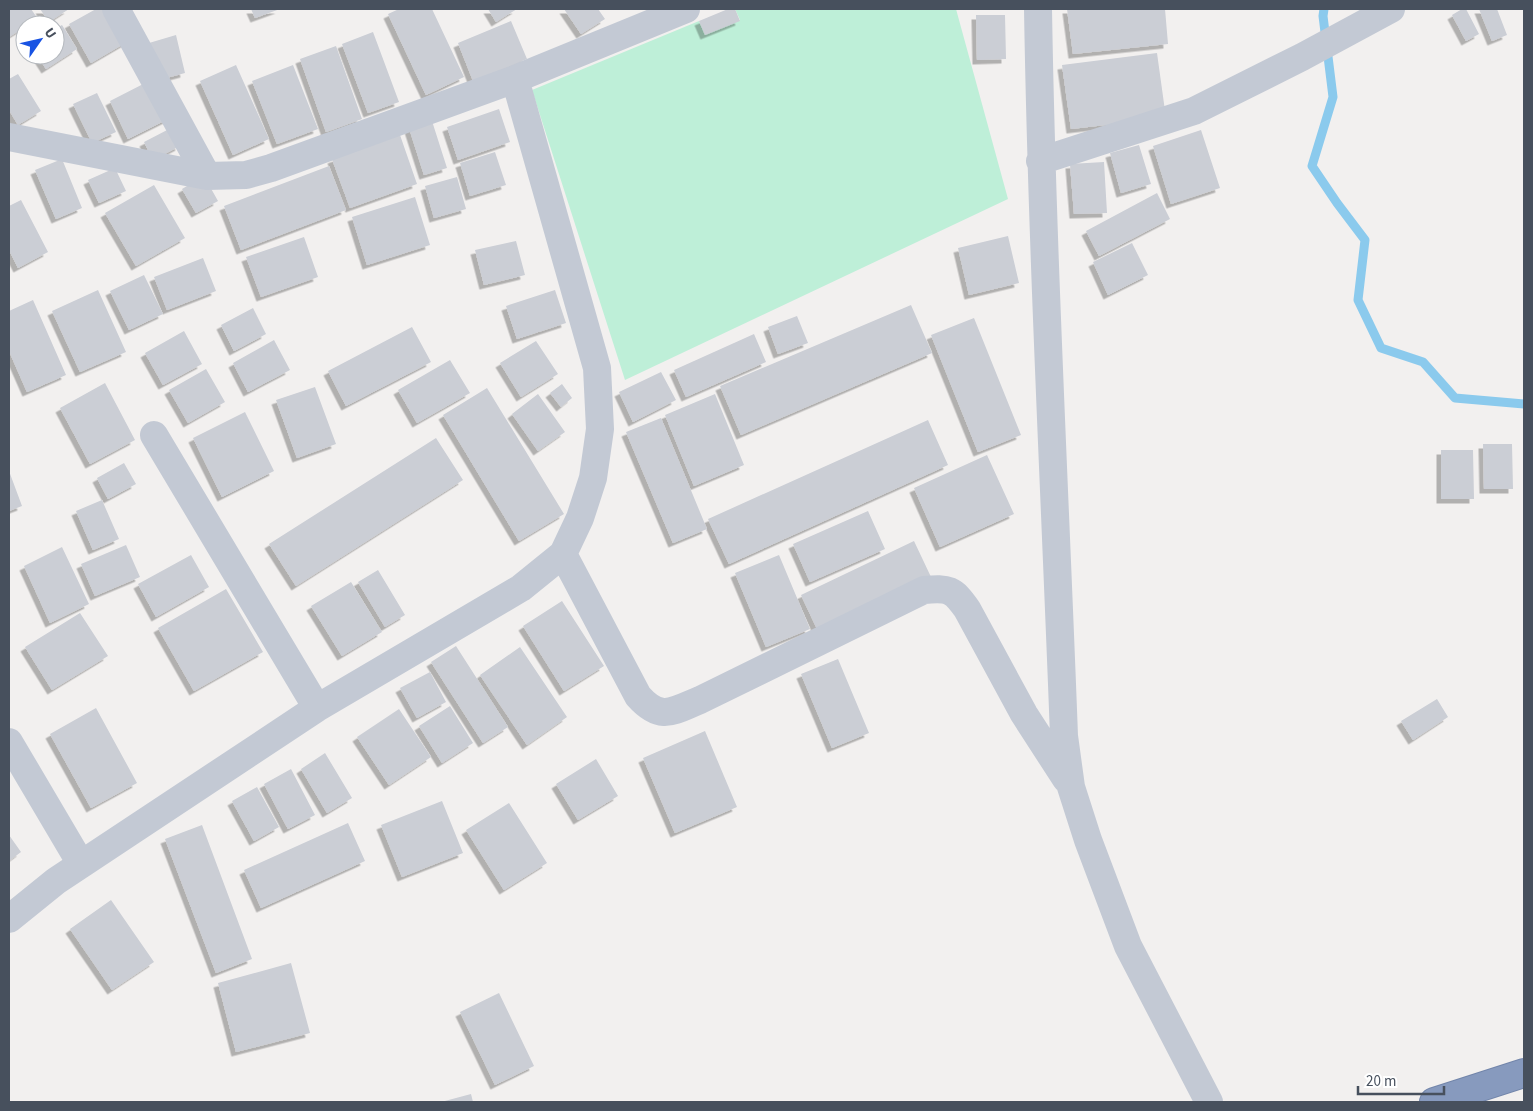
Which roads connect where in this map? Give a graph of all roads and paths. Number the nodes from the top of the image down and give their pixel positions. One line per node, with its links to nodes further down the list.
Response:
1 (116, 9): 8 (street)
2 (686, 9): 5 (street)
3 (1038, 9): 7 (street)
4 (1391, 9): 7 (street)
5 (515, 79): 8 (street); 10 (street)
6 (9, 137): 8 (street)
7 (1040, 161): 13 (street)
8 (207, 176)
9 (154, 435): 11 (street)
10 (563, 554): 11 (street); 13 (street)
11 (317, 708): 14 (street)
12 (9, 742): 14 (street)
13 (1071, 787): 17 (street)
14 (81, 864): 15 (street)
15 (9, 919)
16 (1524, 1073): 18 (highway)
17 (1209, 1102)
18 (1434, 1102)

